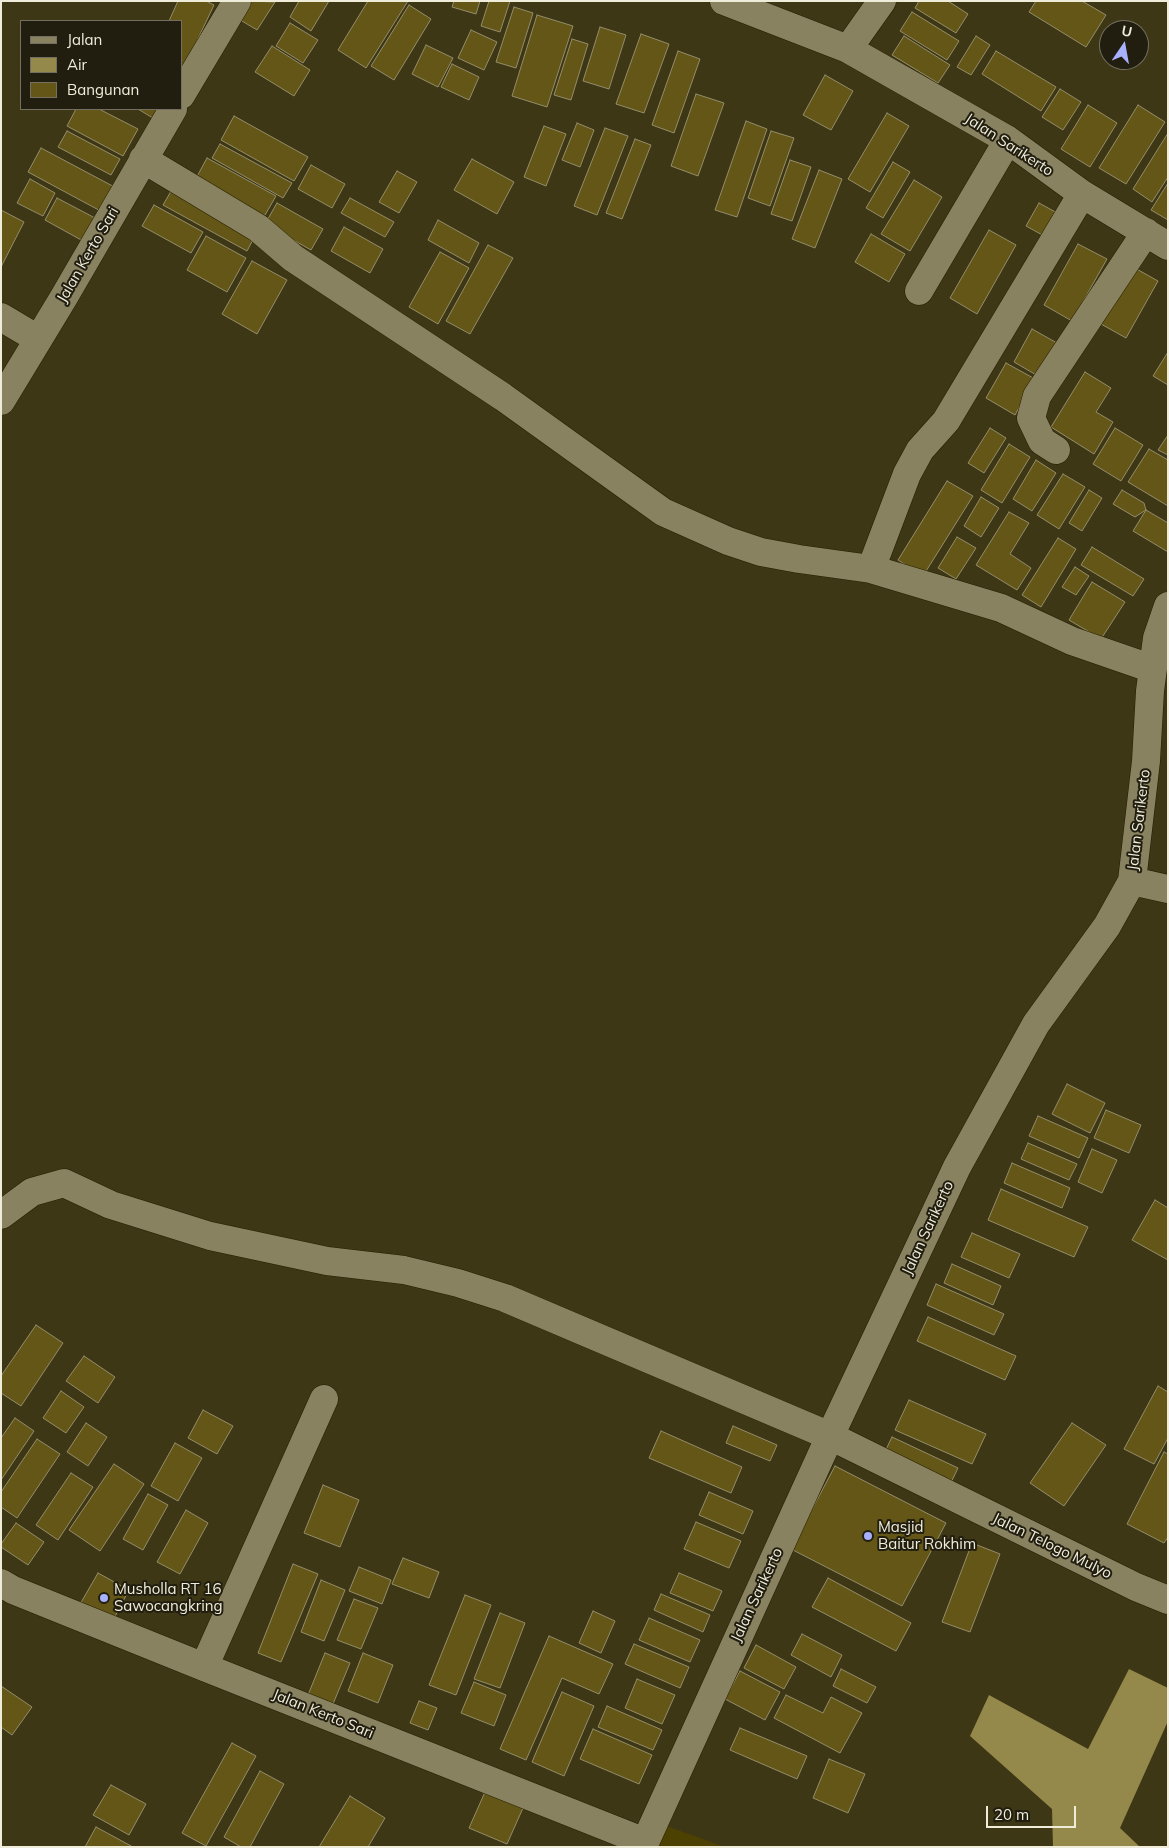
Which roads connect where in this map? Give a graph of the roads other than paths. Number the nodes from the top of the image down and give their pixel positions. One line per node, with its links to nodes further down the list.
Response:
1 (237, 1): 5 (street)
2 (724, 1): 4 (street, Jalan Sarikerto)
3 (882, 1): 4 (street)
4 (848, 48): 7 (street, Jalan Sarikerto)
5 (182, 93)
6 (172, 110): 8 (street, Jalan Kerto Sari)
7 (1008, 140): 9 (street, Jalan Sarikerto); 11 (street)
8 (143, 159): 13 (street, Jalan Kerto Sari); 16 (street)
9 (1082, 194): 10 (street, Jalan Sarikerto); 16 (street)
10 (1157, 239): 15 (street)
11 (919, 291)
12 (1, 317): 13 (street)
13 (38, 339): 14 (street, Jalan Kerto Sari)
14 (1, 401)
15 (1056, 450)
16 (871, 569): 19 (street)
17 (1168, 606): 18 (street, Jalan Sarikerto)
18 (1162, 641): 19 (street, Jalan Sarikerto)
19 (1153, 669): 20 (street, Jalan Sarikerto)
20 (1132, 880): 21 (street); 24 (street, Jalan Sarikerto)
21 (1168, 890)
22 (1, 1215): 24 (street, Jalan Telogo Mulyo)
23 (324, 1399): 27 (street)
24 (830, 1436): 26 (street, Jalan Telogo Mulyo); 28 (street, Jalan Sarikerto)
25 (5, 1593): 27 (street, Jalan Kerto Sari)
26 (1168, 1600)
27 (204, 1667): 28 (street, Jalan Kerto Sari)
28 (644, 1844)

